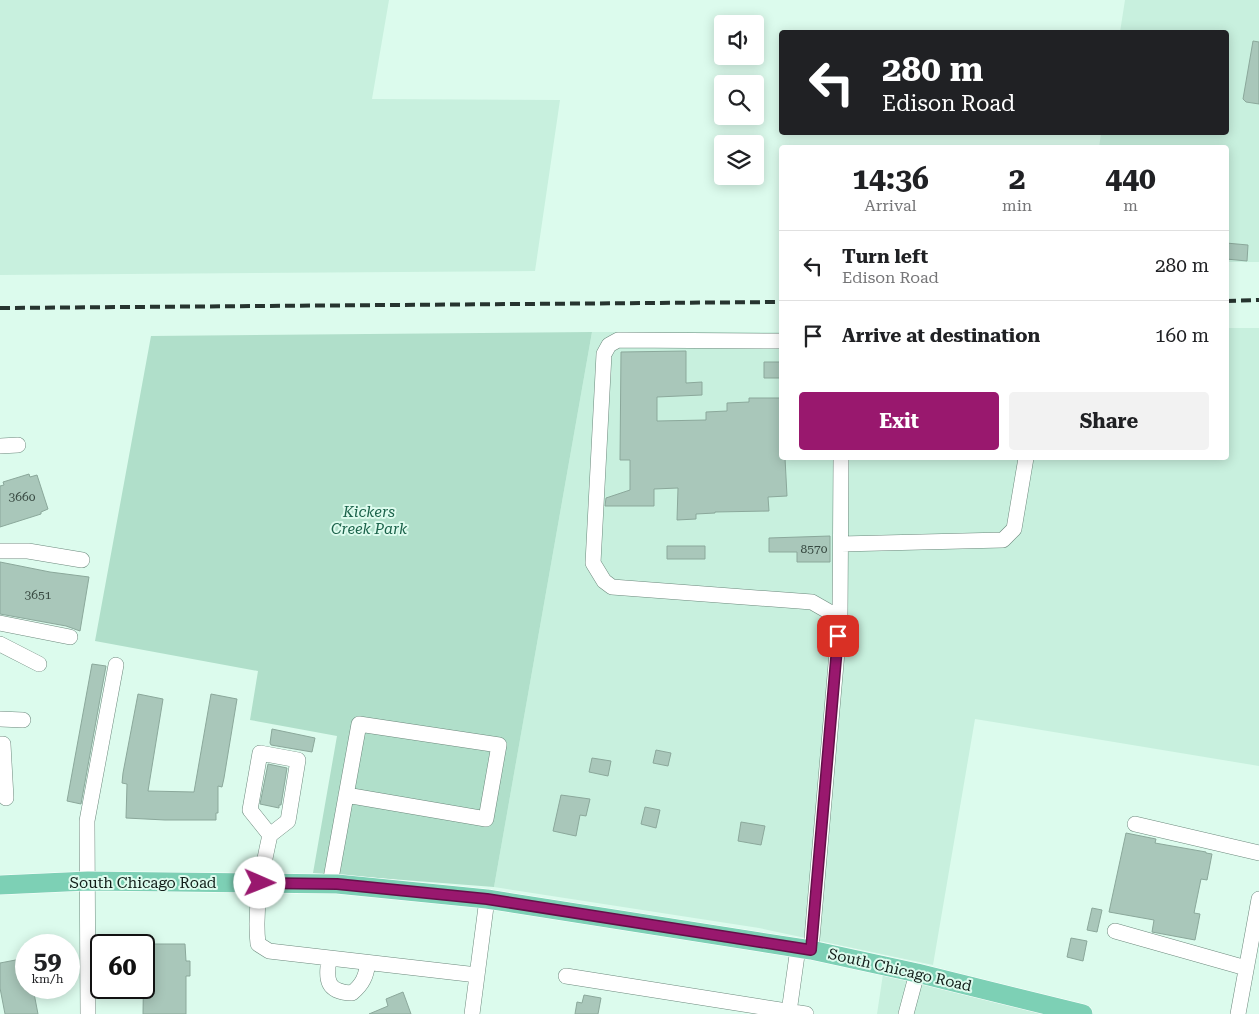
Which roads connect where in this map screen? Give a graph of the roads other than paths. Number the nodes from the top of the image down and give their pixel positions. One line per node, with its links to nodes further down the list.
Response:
1 (779, 341): 9 (street)
2 (0, 446): 3 (street)
3 (18, 446)
4 (841, 460): 6 (street)
5 (1026, 460): 6 (street)
6 (841, 544): 9 (street)
7 (0, 551): 8 (street)
8 (82, 560)
9 (840, 618): 30 (street)
10 (0, 623): 11 (street)
11 (70, 636)
12 (0, 644): 13 (street)
13 (38, 664)
14 (116, 665): 23 (street)
15 (0, 719): 16 (street)
16 (24, 720)
17 (0, 744): 19 (street)
18 (346, 795): 18 (street); 25 (street)
19 (6, 798)
20 (1135, 824): 22 (street)
21 (270, 834): 21 (street); 24 (street)
22 (1259, 853)
23 (88, 881): 24 (main road, South Chicago Road); 26 (main road, South Chicago Road); 40 (street)
24 (260, 883): 25 (main road, South Chicago Road); 31 (street)
25 (330, 884): 27 (main road, South Chicago Road)
26 (0, 885)
27 (487, 899): 30 (main road, South Chicago Road); 35 (street)
28 (1259, 899): 33 (street)
29 (1116, 931): 33 (street)
30 (805, 949): 34 (main road, South Chicago Road); 39 (street)
31 (329, 958): 32 (street); 32 (street)
32 (368, 963): 35 (street)
33 (1246, 968): 45 (street)
34 (917, 973): 43 (street); 44 (main road, South Chicago Road)
35 (477, 975): 41 (street)
36 (566, 976): 37 (street)
37 (711, 1007): 38 (street)
38 (742, 1009): 39 (street)
39 (789, 1012): 42 (street)
40 (88, 1014)
41 (472, 1014)
42 (806, 1014)
43 (906, 1014)
44 (1083, 1014)
45 (1238, 1014)

